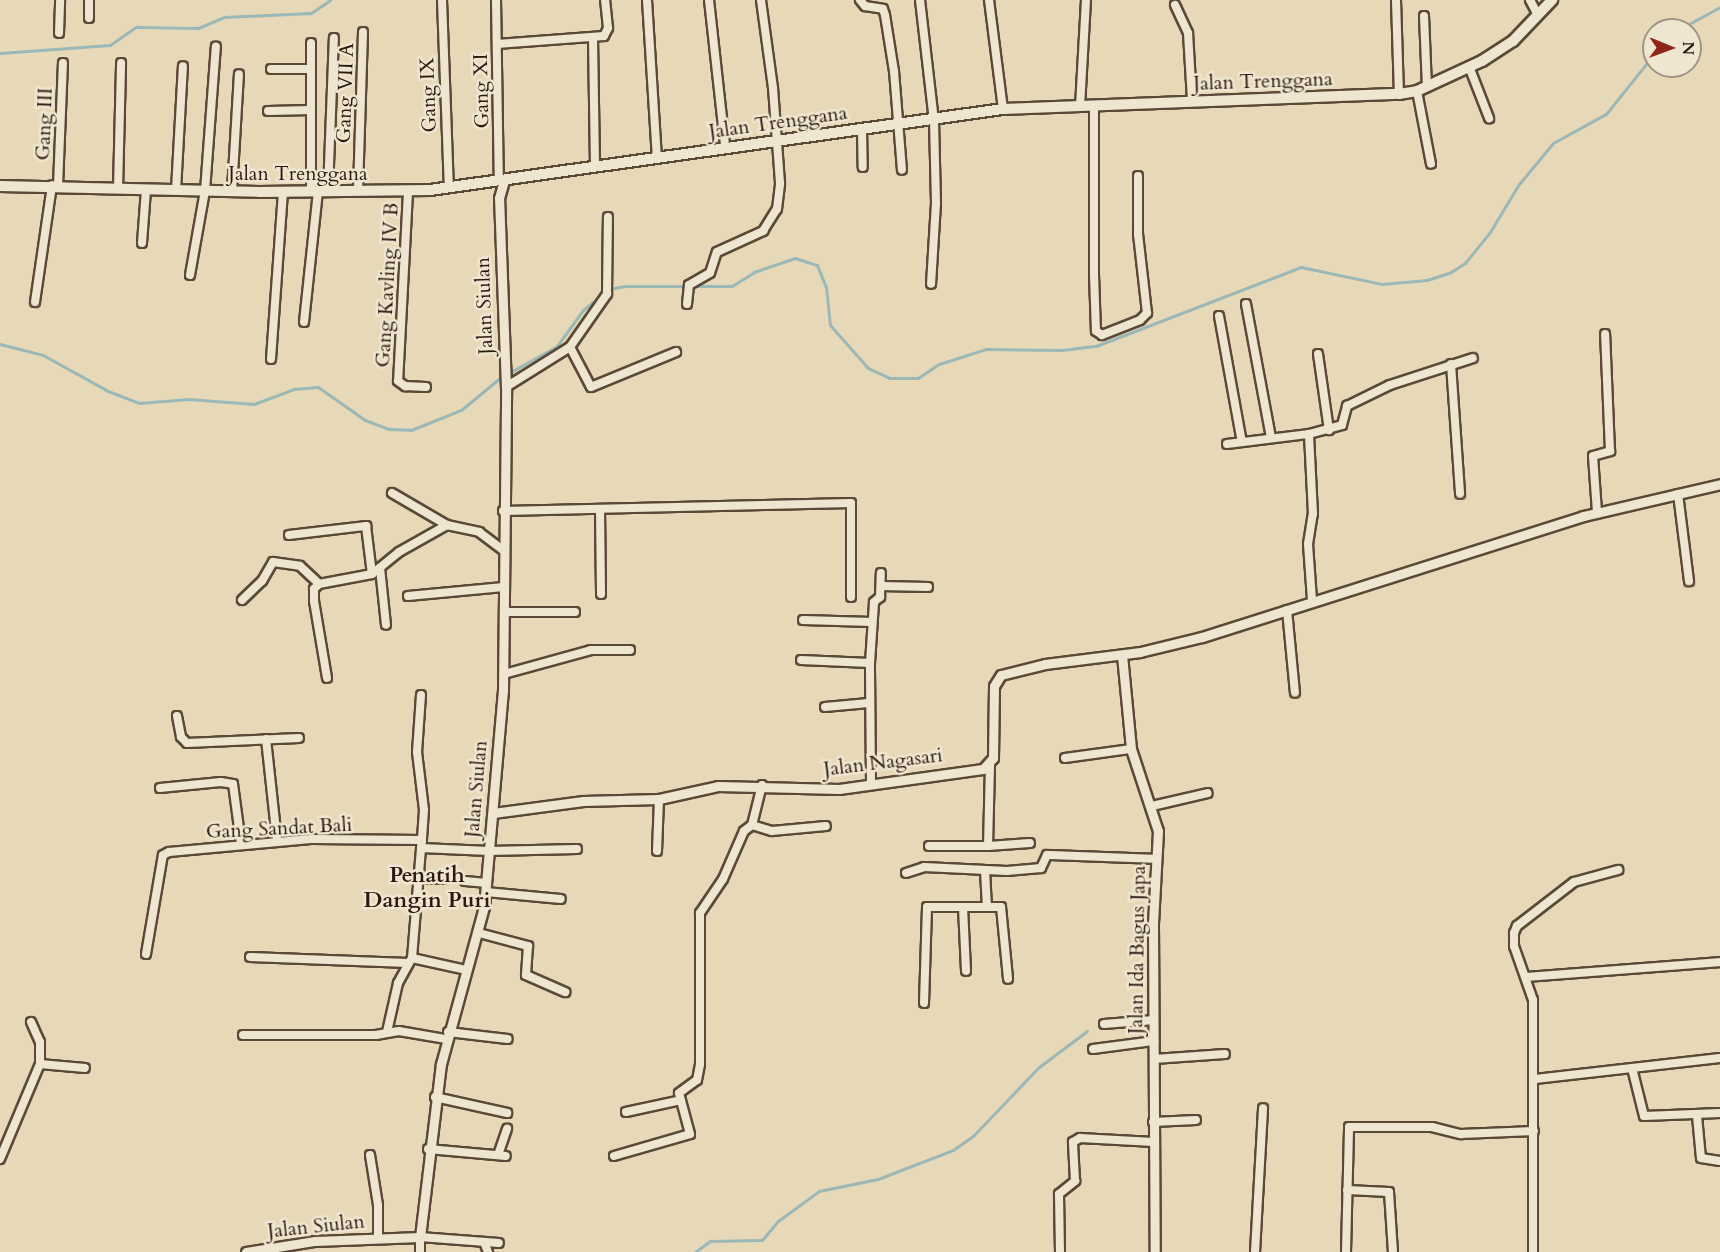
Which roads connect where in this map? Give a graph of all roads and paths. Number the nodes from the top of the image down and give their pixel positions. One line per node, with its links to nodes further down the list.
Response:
1 (60, 0): 21 (street)
2 (89, 0): 19 (street)
3 (442, 0): 57 (street, Gang IX)
4 (496, 0): 25 (street, Gang XI)
5 (605, 0): 23 (street)
6 (647, 0): 48 (street)
7 (709, 0): 47 (street)
8 (761, 0): 46 (street)
9 (860, 0): 44 (street)
10 (920, 0): 43 (street)
11 (989, 0): 39 (street)
12 (1086, 0): 38 (street)
13 (1395, 0): 35 (street)
14 (1530, 0): 17 (street)
15 (1552, 0): 17 (main road, Jalan Trenggana)
16 (1175, 5): 36 (street)
17 (1538, 15): 32 (main road, Jalan Trenggana)
18 (1424, 16): 34 (street)
19 (89, 18)
20 (363, 32): 65 (street, Gang VII A)
21 (59, 33)
22 (334, 38): 64 (street)
23 (593, 38): 25 (street); 50 (street)
24 (311, 43): 31 (street)
25 (497, 45): 54 (street, Gang XI)
26 (216, 46): 61 (street)
27 (63, 63): 56 (street, Gang III)
28 (121, 63): 58 (street)
29 (183, 66): 60 (street)
30 (271, 69): 31 (street)
31 (311, 69): 40 (street)
32 (1470, 69): 34 (main road, Jalan Trenggana); 42 (street)
33 (239, 74): 62 (street)
34 (1422, 89): 35 (main road, Jalan Trenggana); 49 (street)
35 (1399, 94): 36 (main road, Jalan Trenggana)
36 (1192, 101): 37 (main road, Jalan Trenggana)
37 (1094, 106): 38 (main road, Jalan Trenggana); 53 (street)
38 (1080, 107): 39 (main road, Jalan Trenggana)
39 (1003, 109): 43 (main road, Jalan Trenggana)
40 (311, 110): 41 (street); 64 (street)
41 (268, 111)
42 (1489, 118)
43 (934, 121): 44 (main road, Jalan Trenggana); 70 (street)
44 (898, 125): 45 (main road, Jalan Trenggana); 52 (street)
45 (862, 128): 46 (main road, Jalan Trenggana); 51 (street)
46 (777, 141): 47 (main road, Jalan Trenggana); 72 (street)
47 (725, 146): 48 (main road, Jalan Trenggana)
48 (657, 157): 50 (main road, Jalan Trenggana)
49 (1431, 164)
50 (595, 167): 54 (main road, Jalan Trenggana)
51 (863, 168)
52 (902, 170)
53 (1138, 176)
54 (499, 181): 57 (main road, Jalan Trenggana); 84 (street, Jalan Siulan)
55 (0, 186): 56 (main road, Jalan Trenggana)
56 (55, 186): 58 (main road, Jalan Trenggana); 71 (street, Gang III)
57 (449, 188): 66 (main road, Jalan Trenggana)
58 (118, 189): 59 (main road, Jalan Trenggana)
59 (146, 190): 60 (main road, Jalan Trenggana); 68 (street)
60 (176, 190): 61 (main road, Jalan Trenggana)
61 (206, 191): 62 (main road, Jalan Trenggana); 69 (street)
62 (232, 191): 63 (main road, Jalan Trenggana)
63 (283, 191): 64 (main road, Jalan Trenggana); 81 (street)
64 (319, 191): 65 (main road, Jalan Trenggana); 75 (street)
65 (358, 191): 66 (main road, Jalan Trenggana)
66 (408, 192): 83 (street, Gang Kavling IV B)
67 (608, 217): 77 (street)
68 (142, 243)
69 (190, 275)
70 (931, 284)
71 (35, 302)
72 (687, 304)
73 (1246, 304): 87 (street)
74 (1219, 316): 88 (street)
75 (304, 322)
76 (1605, 334): 95 (street)
77 (570, 347): 78 (street); 84 (street)
78 (675, 352)
79 (1318, 354): 85 (street)
80 (1473, 358): 82 (street)
81 (272, 359)
82 (1450, 364): 85 (street); 92 (street)
83 (426, 387)
84 (506, 387): 96 (street, Jalan Siulan)
85 (1329, 430): 86 (street)
86 (1309, 434): 87 (street); 112 (street)
87 (1272, 438): 88 (street)
88 (1242, 442): 89 (street)
89 (1227, 444)
90 (1720, 484): 93 (street)
91 (392, 493): 97 (street)
92 (1460, 494)
93 (1678, 494): 95 (street); 103 (street)
94 (600, 510): 96 (street); 108 (street); 110 (street)
95 (1597, 512): 112 (street)
96 (503, 516): 99 (street, Jalan Siulan)
97 (447, 525): 99 (street); 100 (street)
98 (289, 535): 102 (street)
99 (503, 546): 106 (street, Jalan Siulan)
100 (380, 568): 102 (street); 118 (street)
101 (881, 573): 105 (street)
102 (372, 574): 104 (street)
103 (1689, 581)
104 (319, 584): 111 (street); 124 (street)
105 (880, 586): 107 (street); 117 (street)
106 (504, 587): 109 (street); 114 (street, Jalan Siulan)
107 (928, 587)
108 (601, 594)
109 (408, 596)
110 (851, 597)
111 (242, 600)
112 (1312, 600): 113 (street)
113 (1287, 610): 120 (street); 125 (street)
114 (505, 612): 115 (street); 123 (street, Jalan Siulan)
115 (575, 612)
116 (803, 620): 117 (street)
117 (872, 622): 122 (street)
118 (386, 625)
119 (630, 650): 123 (street)
120 (1122, 655): 132 (street, Jalan Ida Bagus Japa); 134 (street)
121 (801, 660): 122 (street)
122 (870, 663): 127 (street)
123 (504, 674): 141 (street, Jalan Siulan)
124 (327, 678)
125 (1295, 693)
126 (421, 694): 147 (street)
127 (869, 703): 128 (street); 135 (street)
128 (825, 707)
129 (177, 716): 131 (street)
130 (299, 738): 131 (street)
131 (266, 739): 144 (street)
132 (1131, 749): 133 (street); 140 (street, Jalan Ida Bagus Japa)
133 (1065, 758)
134 (990, 765): 135 (street, Jalan Nagasari); 149 (street)
135 (871, 783): 136 (street, Jalan Nagasari)
136 (762, 785): 139 (street, Jalan Nagasari); 142 (street)
137 (160, 788): 145 (street)
138 (1208, 793): 140 (street)
139 (659, 799): 141 (street, Jalan Nagasari); 152 (street)
140 (1152, 806): 153 (street, Jalan Ida Bagus Japa)
141 (493, 813): 151 (street, Jalan Siulan)
142 (752, 825): 143 (street); 192 (street)
143 (826, 826)
144 (277, 840): 145 (street, Gang Sandat Bali); 147 (street, Gang Sandat Bali)
145 (241, 843): 165 (street, Gang Sandat Bali)
146 (1030, 843): 149 (street)
147 (421, 844): 151 (street, Gang Sandat Bali); 157 (street)
148 (929, 846): 149 (street)
149 (988, 846)
150 (577, 849): 151 (street, Gang Sandat Bali)
151 (489, 851): 160 (street, Jalan Siulan)
152 (657, 851)
153 (1155, 860): 154 (street); 175 (street, Jalan Ida Bagus Japa)
154 (985, 870): 156 (street); 163 (street)
155 (1618, 870): 171 (street)
156 (906, 873)
157 (419, 878): 158 (street); 167 (street)
158 (443, 879)
159 (465, 881): 160 (street)
160 (487, 888): 161 (street); 164 (street, Jalan Siulan)
161 (561, 899)
162 (963, 907): 163 (street); 170 (street); 174 (street)
163 (987, 907): 172 (street)
164 (479, 933): 169 (street, Jalan Siulan); 173 (street)
165 (146, 954)
166 (250, 957): 167 (street)
167 (410, 961): 169 (street); 178 (street)
168 (1720, 962): 171 (street)
169 (466, 970): 180 (street, Jalan Siulan)
170 (966, 971)
171 (1527, 977): 190 (street)
172 (1008, 979)
173 (565, 992)
174 (924, 1003)
175 (1154, 1020): 177 (street); 182 (street, Jalan Ida Bagus Japa)
176 (31, 1022): 187 (street)
177 (1104, 1024)
178 (387, 1032): 179 (street); 180 (street)
179 (243, 1035)
180 (447, 1035): 181 (street); 191 (street, Jalan Siulan)
181 (508, 1039)
182 (1154, 1041): 183 (street); 186 (street, Jalan Ida Bagus Japa)
183 (1092, 1049)
184 (1225, 1054): 186 (street)
185 (1720, 1058): 189 (street)
186 (1154, 1059): 199 (street, Jalan Ida Bagus Japa)
187 (40, 1064): 188 (street); 206 (street)
188 (85, 1068)
189 (1632, 1068): 190 (street); 197 (street)
190 (1535, 1079): 201 (street)
191 (435, 1098): 195 (street); 203 (street, Jalan Siulan)
192 (681, 1100): 194 (street); 205 (street)
193 (1263, 1108): 219 (street)
194 (626, 1112)
195 (507, 1113)
196 (1720, 1113): 197 (street)
197 (1697, 1116): 207 (street)
198 (1196, 1120): 199 (street)
199 (1153, 1122): 202 (street, Jalan Ida Bagus Japa)
200 (507, 1129): 203 (street)
201 (1534, 1131): 208 (street); 222 (street)
202 (1154, 1142): 217 (street); 218 (street, Jalan Ida Bagus Japa)
203 (428, 1149): 209 (street, Jalan Siulan)
204 (370, 1155): 210 (street)
205 (614, 1156)
206 (0, 1159)
207 (1720, 1161)
208 (1347, 1190): 220 (street); 221 (street)
209 (420, 1237): 210 (street, Jalan Siulan); 211 (street); 215 (street)
210 (378, 1238): 213 (street, Jalan Siulan)
211 (484, 1242): 212 (street); 216 (street)
212 (499, 1243)
213 (288, 1248): 214 (street, Jalan Siulan)
214 (246, 1252)
215 (420, 1252)
216 (488, 1252)
217 (1060, 1252)
218 (1155, 1252)
219 (1255, 1252)
220 (1346, 1252)
221 (1393, 1252)
222 (1533, 1252)

